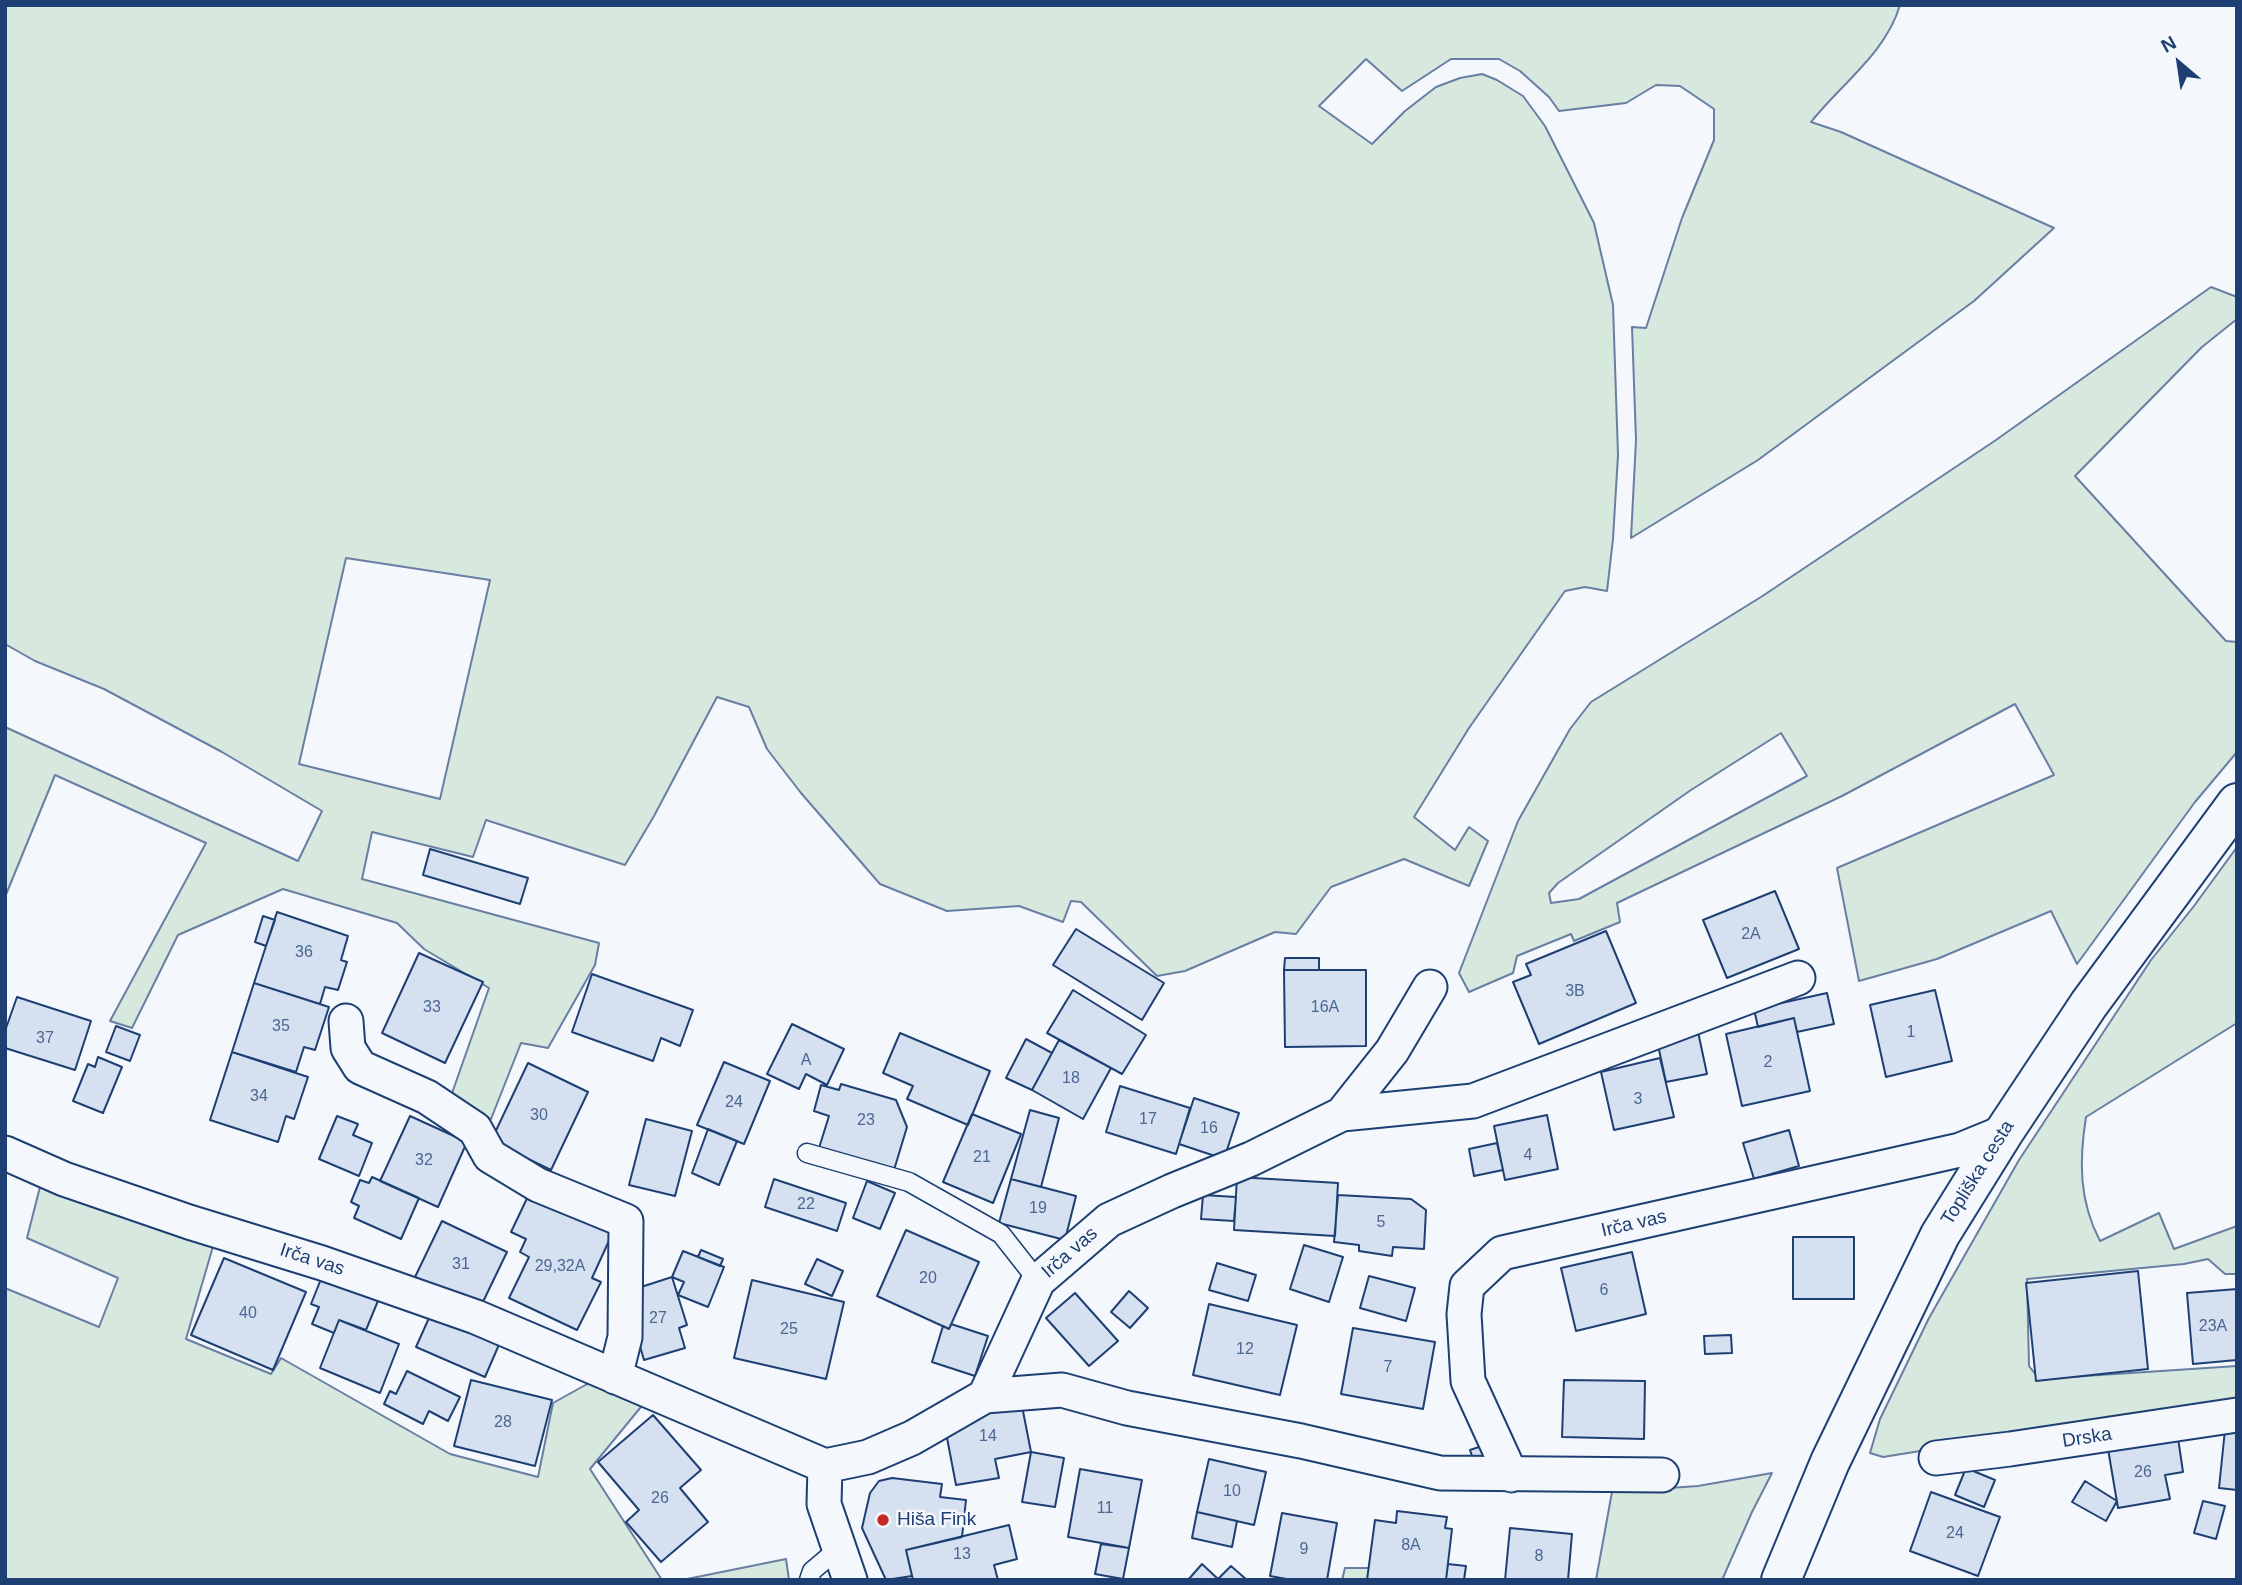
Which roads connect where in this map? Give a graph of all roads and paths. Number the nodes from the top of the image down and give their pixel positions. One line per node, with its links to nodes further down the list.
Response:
1 (2237, 803): 6 (main road, Topliška cesta)
2 (1798, 978): 5 (street)
3 (1430, 987): 5 (street, Irča vas)
4 (346, 1021): 10 (street)
5 (1342, 1114): 9 (street, Irča vas)
6 (2004, 1132): 15 (street, Irča vas); 20 (main road, Topliška cesta)
7 (5, 1153): 10 (street, Irča vas)
8 (807, 1153): 9 (lane)
9 (1038, 1281): 11 (street, Irča vas)
10 (615, 1377): 14 (street, Irča vas)
11 (985, 1396): 14 (street); 15 (street)
12 (2237, 1415): 13 (street, Drska)
13 (1936, 1458)
14 (825, 1466): 17 (street)
15 (1511, 1475): 16 (street)
16 (1662, 1475)
17 (838, 1549): 18 (lane); 19 (street)
18 (809, 1580)
19 (850, 1580)
20 (1781, 1580)

